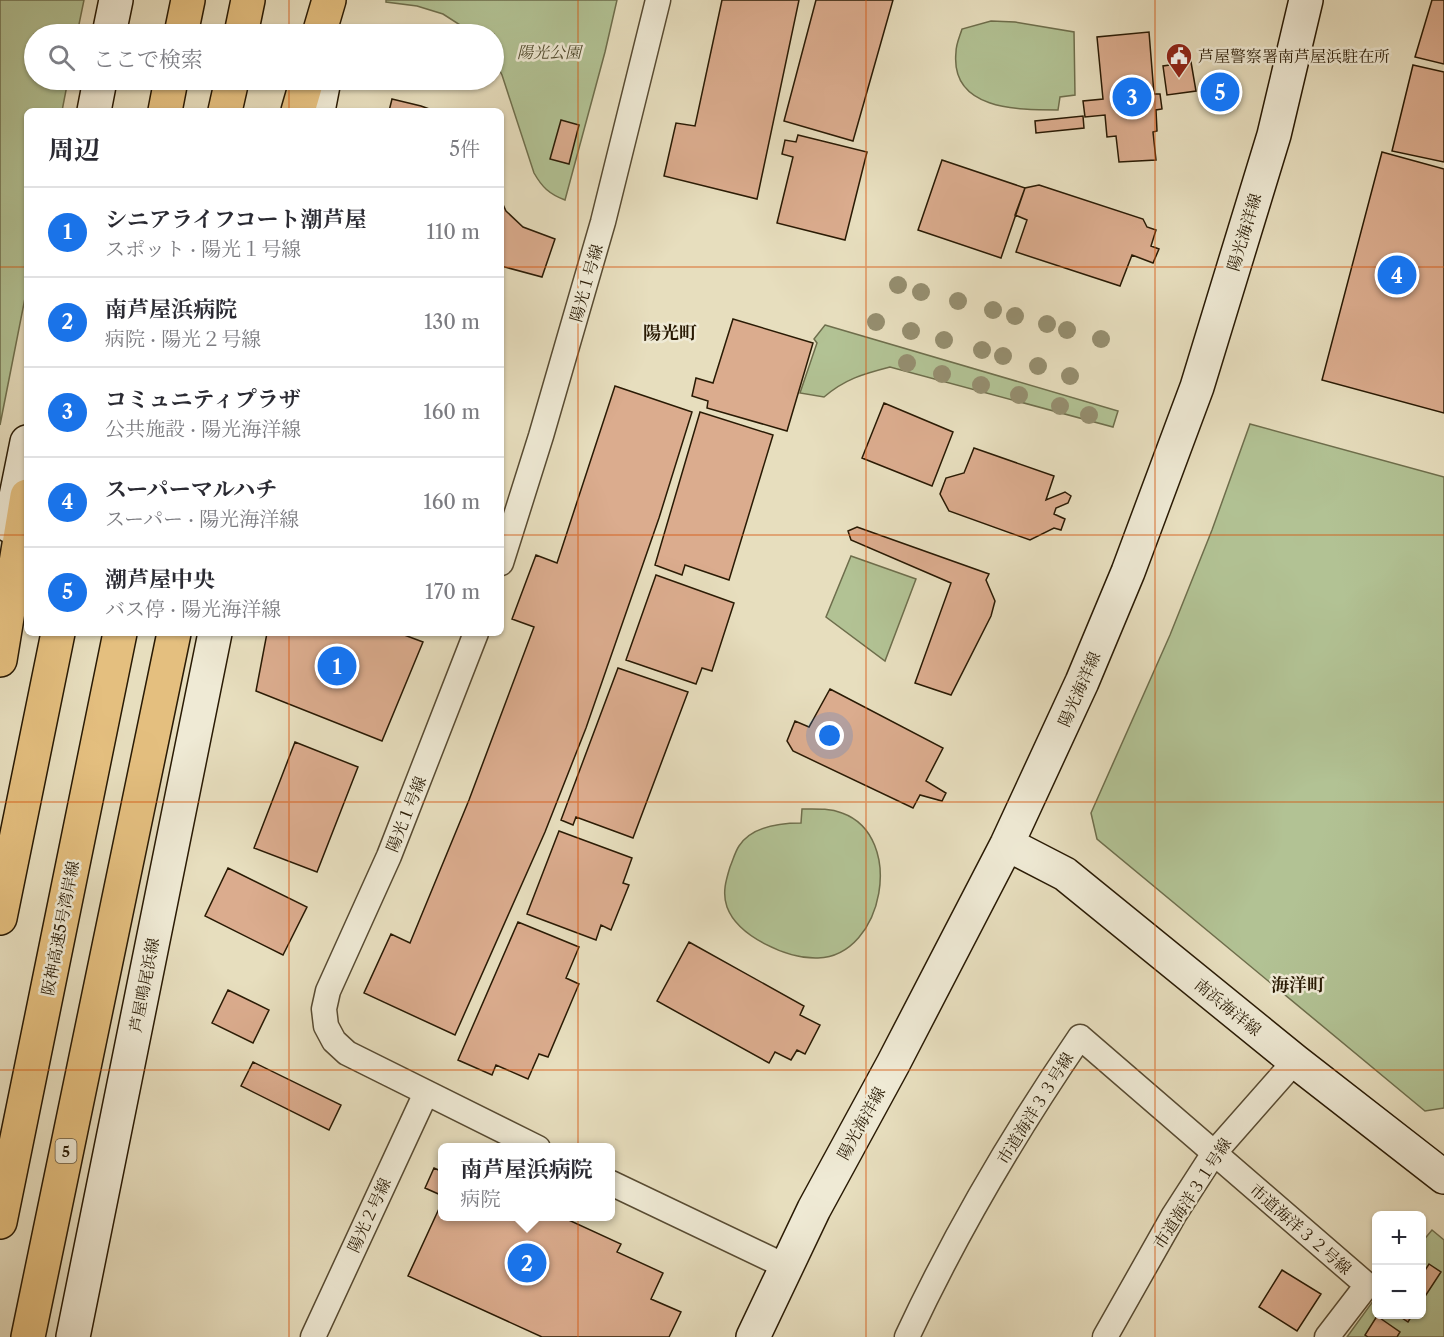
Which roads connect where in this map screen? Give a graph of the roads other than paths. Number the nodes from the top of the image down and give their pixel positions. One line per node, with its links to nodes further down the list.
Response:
1 (116, 0): 8 (street)
2 (188, 0): 9 (highway)
3 (248, 0): 10 (highway)
4 (329, 0): 11 (highway)
5 (340, 0): 12 (street)
6 (658, 0): 25 (street, 陽光１号線)
7 (1306, 0): 33 (street, 陽光海洋線)
8 (111, 24)
9 (183, 24)
10 (243, 24)
11 (322, 24)
12 (335, 24)
13 (98, 90): 18 (street)
14 (169, 90): 19 (highway)
15 (230, 90): 20 (highway)
16 (303, 90): 21 (highway)
17 (322, 90): 22 (street)
18 (95, 108)
19 (166, 108)
20 (226, 108)
21 (299, 108)
22 (319, 108)
23 (24, 456): 26 (street)
24 (24, 514): 32 (highway)
25 (504, 553)
26 (0, 572)
27 (57, 636): 34 (highway)
28 (119, 636): 41 (highway, 阪神高速5号湾岸線)
29 (173, 636): 43 (highway, 5)
30 (214, 636): 44 (street, 芦屋鳴尾浜線)
31 (475, 636): 36 (street, 陽光１号線)
32 (0, 660)
33 (1007, 844): 35 (street, 南浜海洋線); 42 (street, 陽光海洋線)
34 (0, 918)
35 (1295, 1061): 38 (street, 市道海洋３１号線); 39 (street, 南浜海洋線)
36 (426, 1093): 37 (street, 陽光１号線); 45 (street, 陽光２号線)
37 (528, 1143)
38 (1214, 1153): 47 (street, 市道海洋３３号線); 48 (street, 市道海洋３１号線); 49 (street, 市道海洋３２号線)
39 (1444, 1177)
40 (615, 1185): 42 (street)
41 (0, 1222)
42 (785, 1266): 46 (street, 陽光海洋線)
43 (28, 1337)
44 (74, 1337)
45 (312, 1337)
46 (753, 1337)
47 (907, 1337)
48 (1105, 1337)
49 (1327, 1337)

